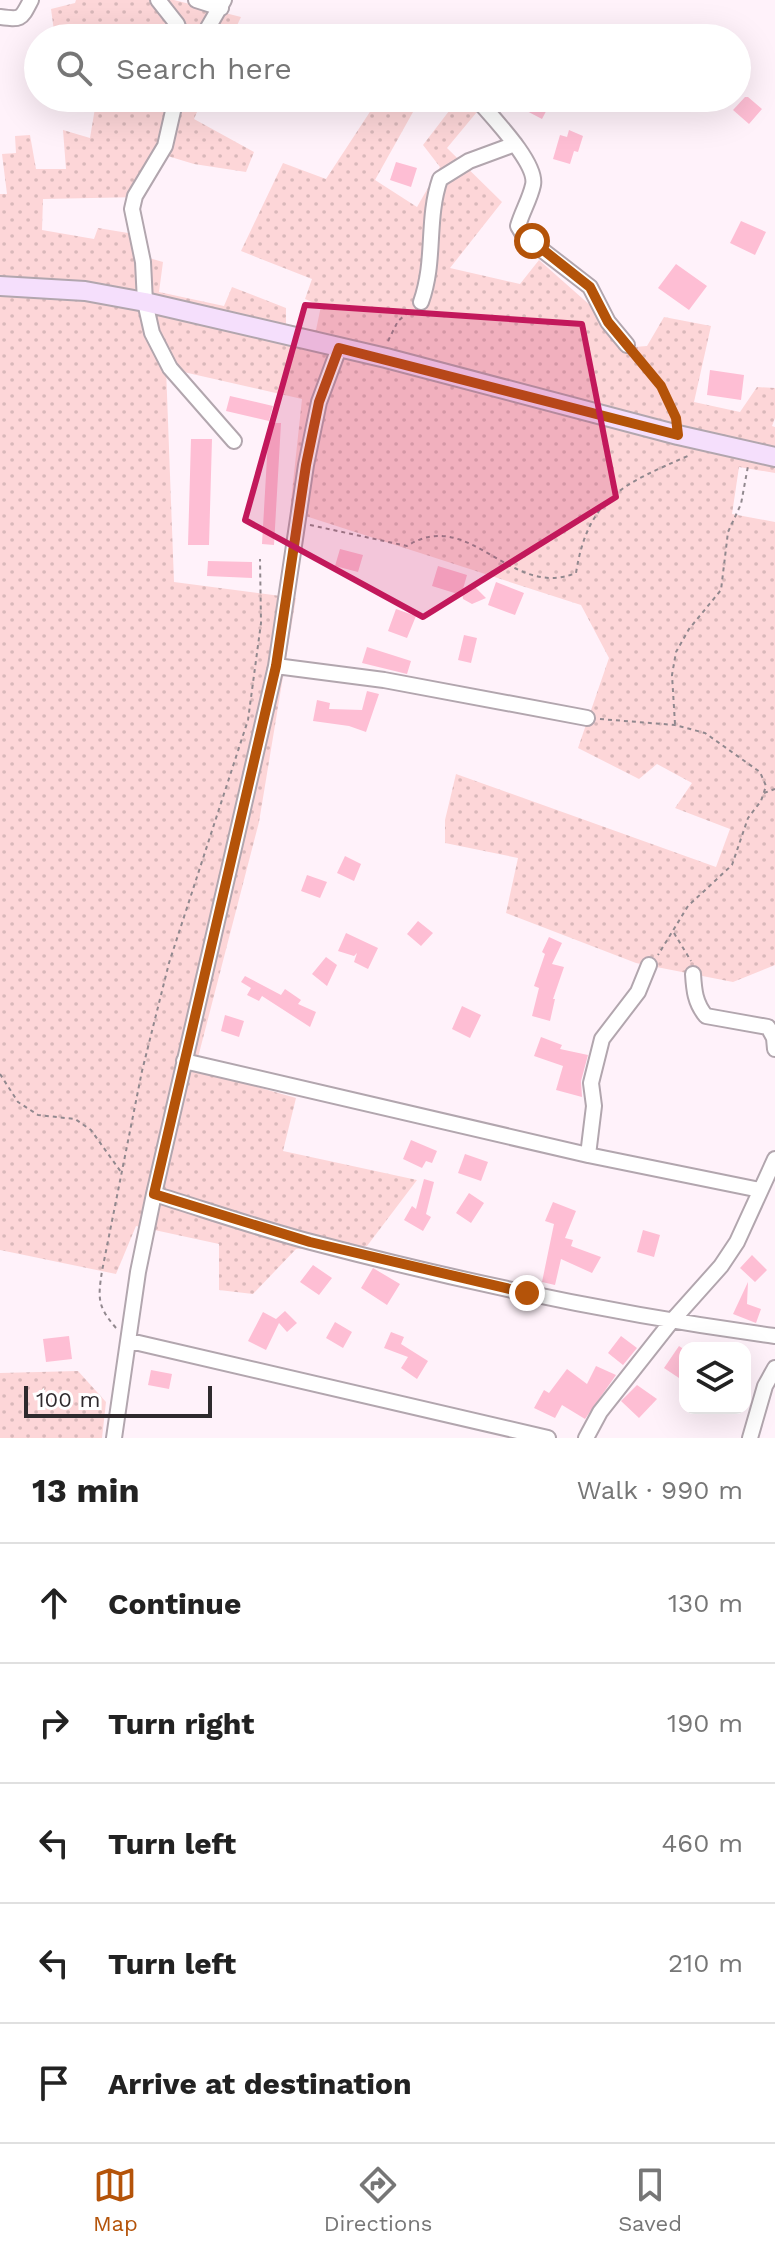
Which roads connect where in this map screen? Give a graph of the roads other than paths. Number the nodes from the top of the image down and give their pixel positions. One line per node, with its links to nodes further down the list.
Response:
1 (31, 0): 5 (street)
2 (158, 0): 6 (street)
3 (196, 0): 4 (street)
4 (222, 4): 7 (street)
5 (0, 17)
6 (177, 24)
7 (210, 24)
8 (173, 112): 12 (street)
9 (488, 112): 10 (street)
10 (515, 144): 13 (street); 14 (street)
11 (2, 283): 12 (main road)
12 (145, 302): 15 (main road); 16 (street)
13 (421, 302)
14 (627, 345)
15 (339, 348): 17 (main road); 18 (street)
16 (234, 441)
17 (775, 457)
18 (276, 666): 19 (street); 23 (street)
19 (587, 718)
20 (649, 965): 24 (street)
21 (693, 974): 22 (street)
22 (775, 1049)
23 (184, 1061): 24 (street); 27 (street)
24 (588, 1155): 26 (street)
25 (775, 1159): 26 (street)
26 (760, 1190): 28 (street)
27 (154, 1194): 28 (street); 30 (street)
28 (671, 1322): 29 (street); 35 (street)
29 (774, 1335)
30 (130, 1341): 32 (street); 33 (street)
31 (775, 1368): 36 (street)
32 (497, 1432): 34 (street)
33 (114, 1438)
34 (548, 1438)
35 (586, 1438)
36 (750, 1438)

